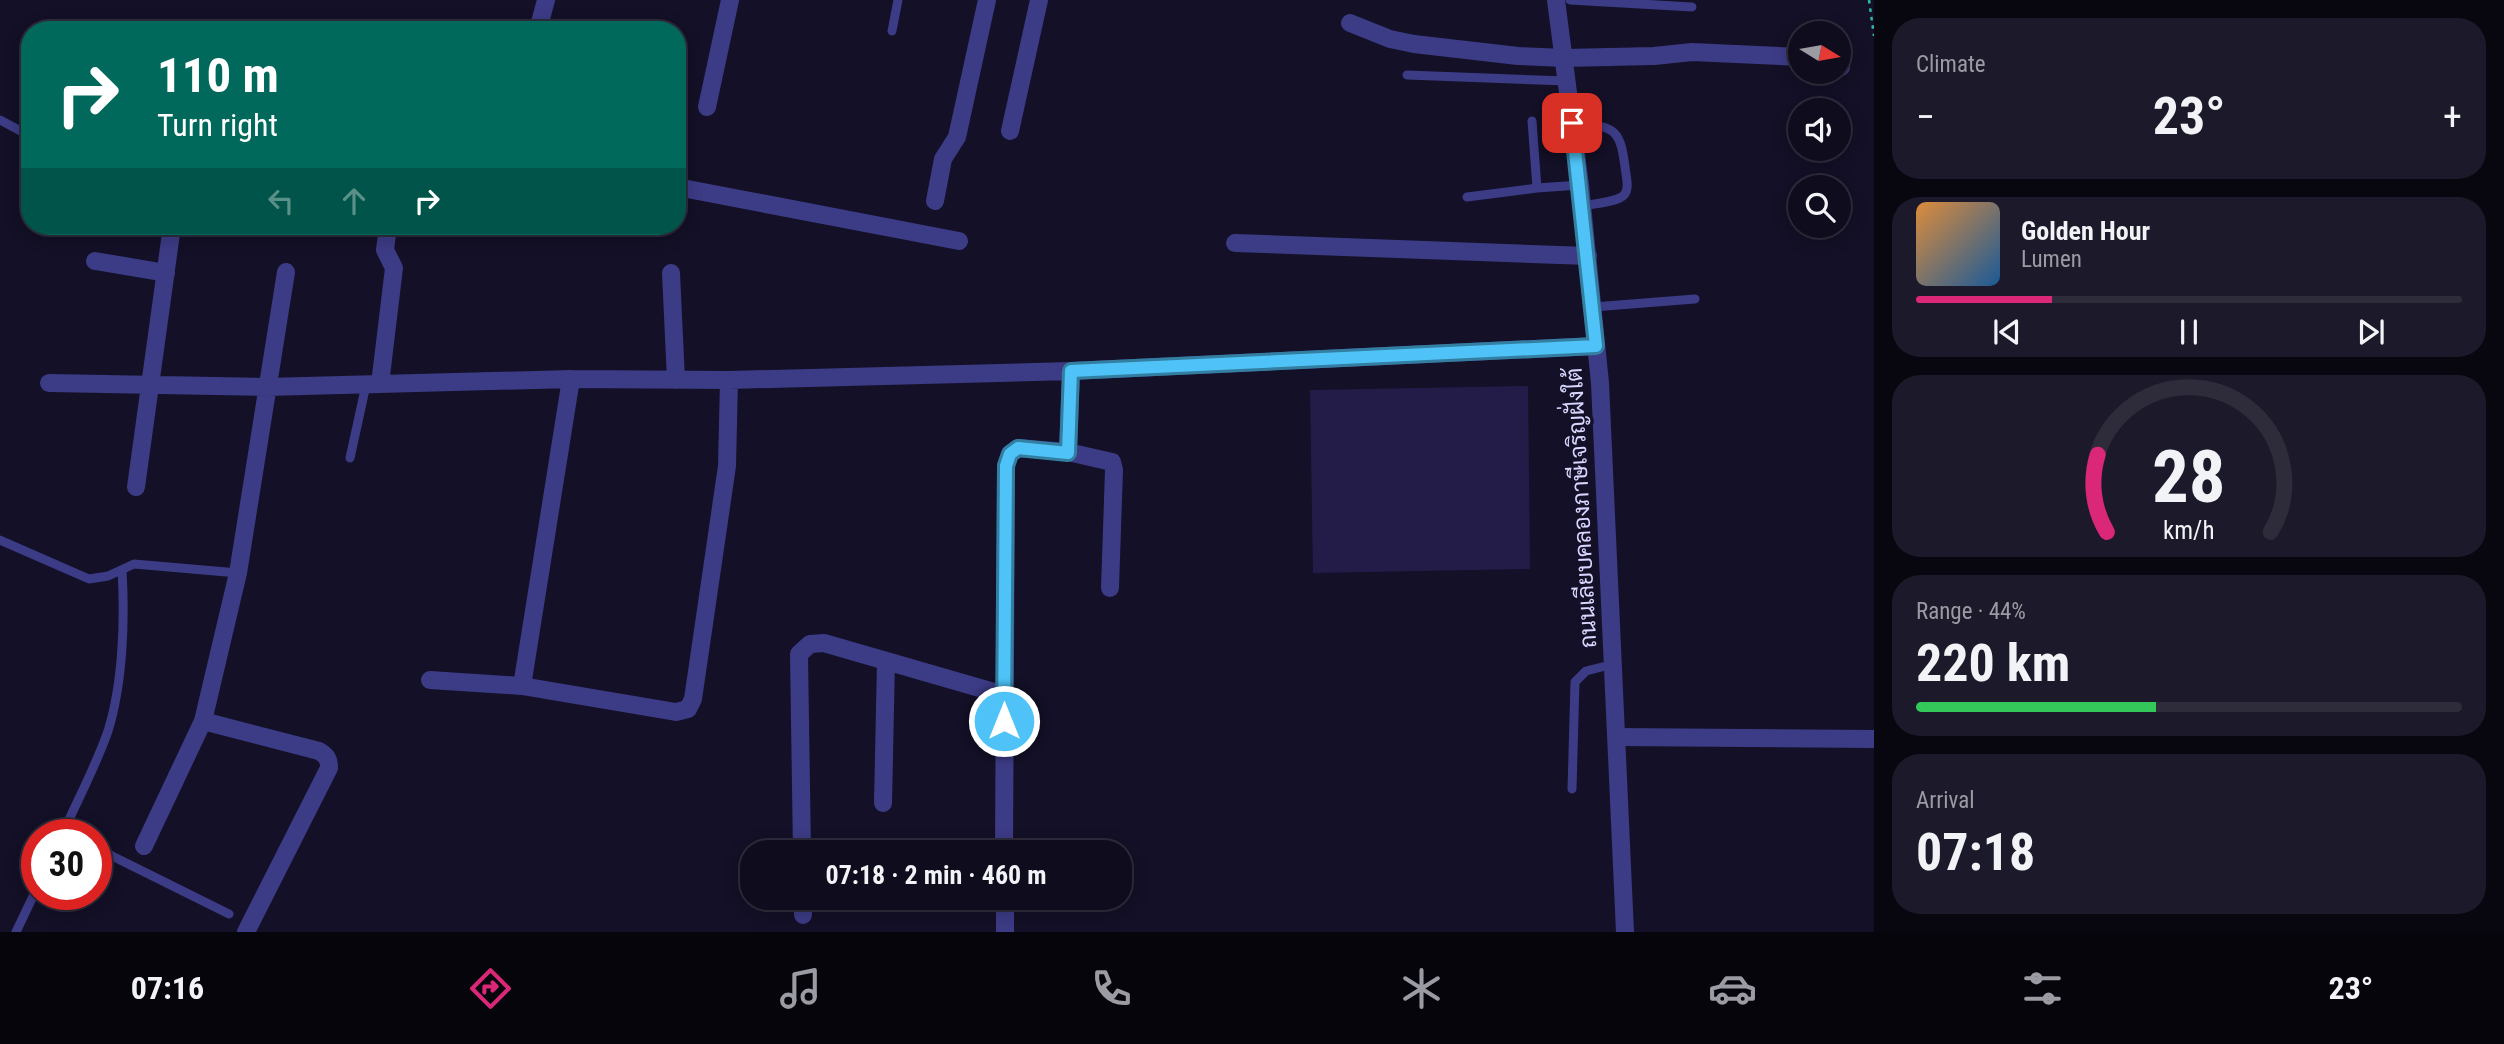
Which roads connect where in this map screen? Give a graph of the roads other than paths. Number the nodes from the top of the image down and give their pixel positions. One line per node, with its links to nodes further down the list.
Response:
1 (546, 0): 9 (street)
2 (730, 0): 16 (street)
3 (898, 0): 11 (lane)
4 (987, 0): 26 (street)
5 (1039, 0): 21 (street)
6 (1556, 0): 13 (street, ถนนเลียบคลองภาษีเจริญฝั่งใต้)
7 (1570, 0): 8 (lane)
8 (1692, 7)
9 (540, 21)
10 (1350, 23): 13 (street)
11 (891, 31)
12 (1788, 56): 13 (street)
13 (1564, 58): 15 (street, ถนนเลียบคลองภาษีเจริญฝั่งใต้)
14 (1406, 75): 15 (lane)
15 (1567, 81): 19 (street, ถนนเลียบคลองภาษีเจริญฝั่งใต้)
16 (707, 107)
17 (0, 120): 20 (lane)
18 (1532, 121): 23 (lane)
19 (1572, 123): 22 (street, ถนนเลียบคลองภาษีเจริญฝั่งใต้); 27 (lane)
20 (21, 131)
21 (1010, 131)
22 (1580, 186): 23 (lane); 27 (street, ถนนเลียบคลองภาษีเจริญฝั่งใต้)
23 (1537, 188): 25 (lane)
24 (686, 189): 30 (street)
25 (1467, 197)
26 (935, 201)
27 (1582, 206): 32 (street, ถนนเลียบคลองภาษีเจริญฝั่งใต้)
28 (171, 235): 35 (street)
29 (387, 235): 45 (street)
30 (959, 241)
31 (1235, 243): 32 (street)
32 (1588, 256): 38 (street, ถนนเลียบคลองภาษีเจริญฝั่งใต้)
33 (96, 261): 35 (street)
34 (286, 272): 47 (street)
35 (166, 273): 46 (street)
36 (671, 273): 42 (street)
37 (1695, 299): 38 (lane)
38 (1593, 307): 39 (street, ถนนเลียบคลองภาษีเจริญฝั่งใต้)
39 (1596, 346): 40 (street); 56 (street, ถนนเลียบคลองภาษีเจริญฝั่งใต้)
40 (1071, 371): 43 (street); 48 (street)
41 (571, 379): 42 (street); 45 (street); 58 (street)
42 (676, 380): 43 (street)
43 (729, 380): 58 (street)
44 (49, 383): 46 (street)
45 (373, 384): 47 (street); 49 (lane)
46 (151, 385): 47 (street); 50 (street)
47 (267, 387): 53 (street)
48 (1068, 453): 54 (street); 59 (street)
49 (350, 458)
50 (136, 487)
51 (0, 540): 52 (lane)
52 (122, 570): 53 (lane); 65 (lane)
53 (239, 573): 60 (street)
54 (1110, 588)
55 (886, 661): 59 (street); 64 (street); 66 (street)
56 (1614, 664): 61 (street, ถนนเลียบคลองภาษีเจริญฝั่งใต้); 63 (lane)
57 (430, 680): 58 (street)
58 (522, 686)
59 (1004, 695): 67 (street)
60 (203, 721): 68 (street); 74 (street)
61 (1617, 737): 62 (street); 76 (street, ถนนเลียบคลองภาษีเจริญฝั่งใต้)
62 (1874, 739)
63 (1572, 789)
64 (883, 803)
65 (70, 819)
66 (802, 840)
67 (1004, 840)
68 (144, 846)
69 (112, 856): 72 (lane)
70 (26, 910): 73 (lane)
71 (1004, 910): 75 (street)
72 (229, 914)
73 (16, 932)
74 (246, 932)
75 (1005, 932)
76 (1625, 932)

